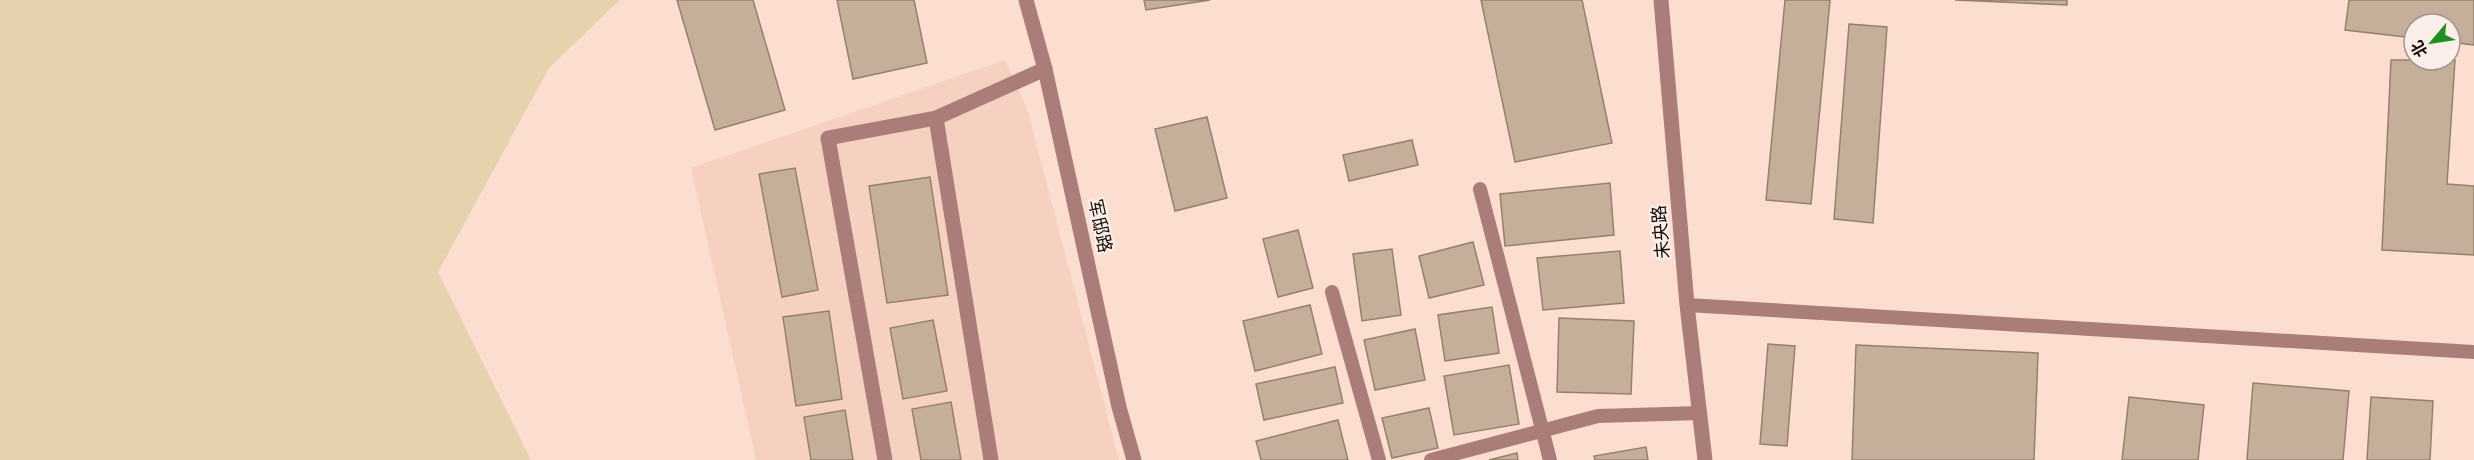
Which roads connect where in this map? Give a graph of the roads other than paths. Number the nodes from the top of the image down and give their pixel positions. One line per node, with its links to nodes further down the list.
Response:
1 (1026, 0): 3 (street, 军邸路)
2 (1661, 0): 7 (street, 未央路)
3 (1045, 69): 4 (street); 13 (street, 军邸路)
4 (936, 118): 11 (street); 12 (street)
5 (1480, 189): 10 (lane)
6 (1332, 292): 14 (lane)
7 (1687, 305): 8 (lane); 9 (street, 未央路)
8 (2474, 352)
9 (1700, 413): 10 (lane); 17 (street, 未央路)
10 (1544, 431): 15 (lane); 16 (lane)
11 (885, 460)
12 (991, 460)
13 (1134, 460)
14 (1379, 460)
15 (1431, 460)
16 (1551, 460)
17 (1705, 460)

